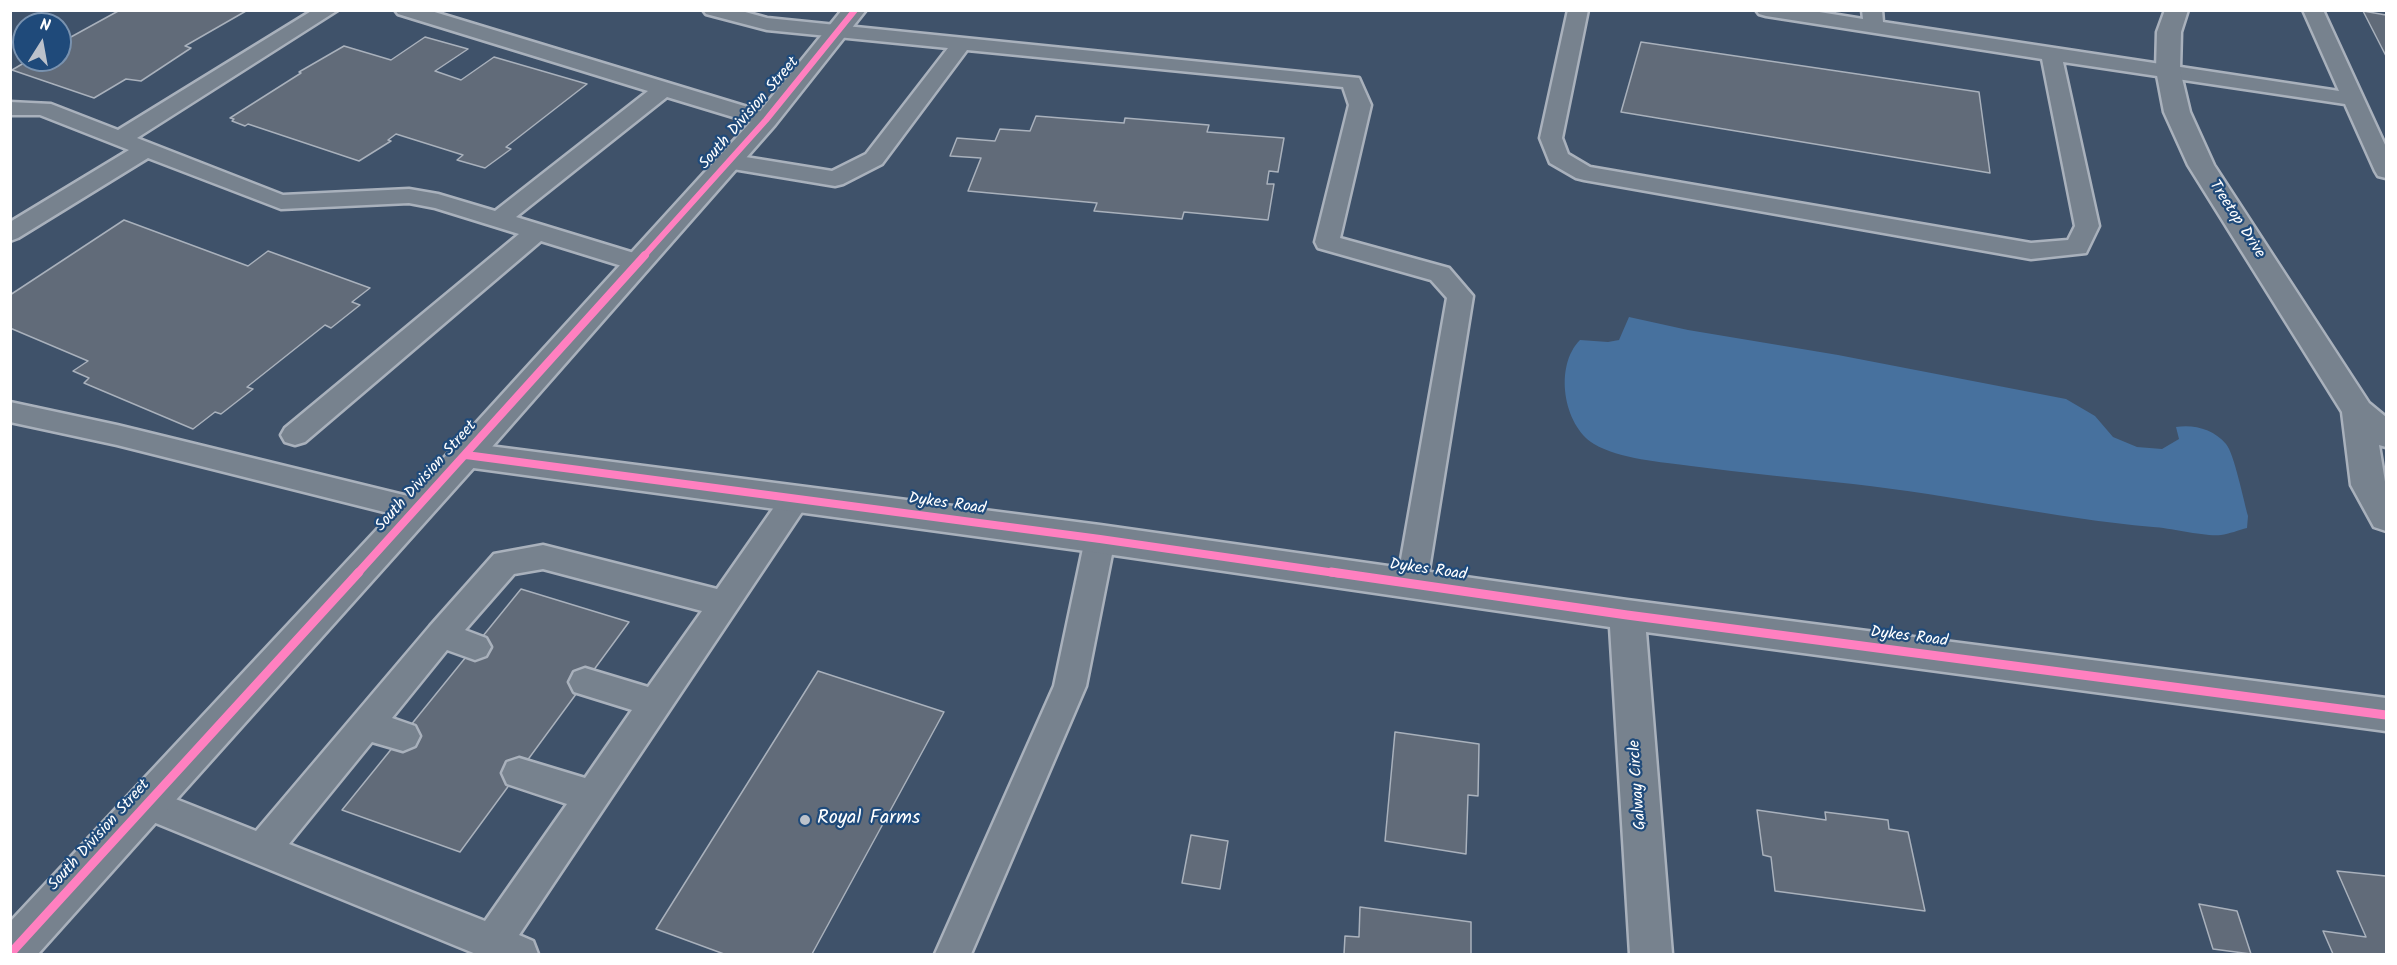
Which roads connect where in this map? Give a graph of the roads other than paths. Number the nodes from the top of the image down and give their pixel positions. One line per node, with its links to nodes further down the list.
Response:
1 (328, 10): 17 (lane)
2 (405, 10): 13 (lane)
3 (713, 10): 9 (lane)
4 (1578, 10): 11 (lane)
5 (1766, 10): 8 (lane)
6 (2177, 10): 12 (street, Treetop Drive)
7 (2313, 10): 14 (lane)
8 (1872, 19): 11 (lane)
9 (847, 20): 10 (lane); 16 (street, South Division Street)
10 (962, 43): 19 (lane); 34 (lane)
11 (2051, 54): 12 (lane)
12 (2168, 70): 14 (lane); 25 (street, Treetop Drive)
13 (663, 89): 16 (lane); 21 (lane)
14 (2352, 99): 20 (lane)
15 (10, 108): 17 (lane)
16 (766, 120): 19 (street, South Division Street)
17 (119, 139): 18 (lane)
18 (145, 150): 21 (lane); 23 (lane)
19 (727, 161): 24 (street, South Division Street)
20 (2386, 171)
21 (498, 220): 22 (lane)
22 (537, 232): 24 (lane); 27 (lane)
23 (10, 233)
24 (638, 263): 29 (street, South Division Street)
25 (2358, 411): 28 (street, Treetop Drive); 32 (street, Treetop Drive)
26 (10, 412): 31 (lane)
27 (295, 435)
28 (2386, 435)
29 (466, 456): 30 (street, Dykes Road); 31 (street, South Division Street)
30 (796, 498): 33 (street, Dykes Road); 35 (lane)
31 (417, 510): 46 (street, South Division Street)
32 (2386, 518)
33 (1100, 539): 34 (street, Dykes Road); 50 (lane)
34 (1412, 582): 36 (street, Dykes Road)
35 (724, 604): 37 (lane); 40 (lane)
36 (1627, 615): 41 (street, Dykes Road); 51 (street, Galway Circle)
37 (441, 635): 38 (lane); 42 (lane)
38 (475, 646)
39 (585, 682): 40 (lane)
40 (655, 703): 45 (lane)
41 (2386, 715)
42 (366, 726): 43 (lane); 47 (lane)
43 (402, 736)
44 (519, 773): 45 (lane)
45 (592, 796): 48 (lane)
46 (148, 804): 47 (lane); 49 (street, South Division Street)
47 (261, 851): 48 (lane)
48 (505, 949)
49 (10, 954)
50 (952, 954)
51 (1651, 954)

